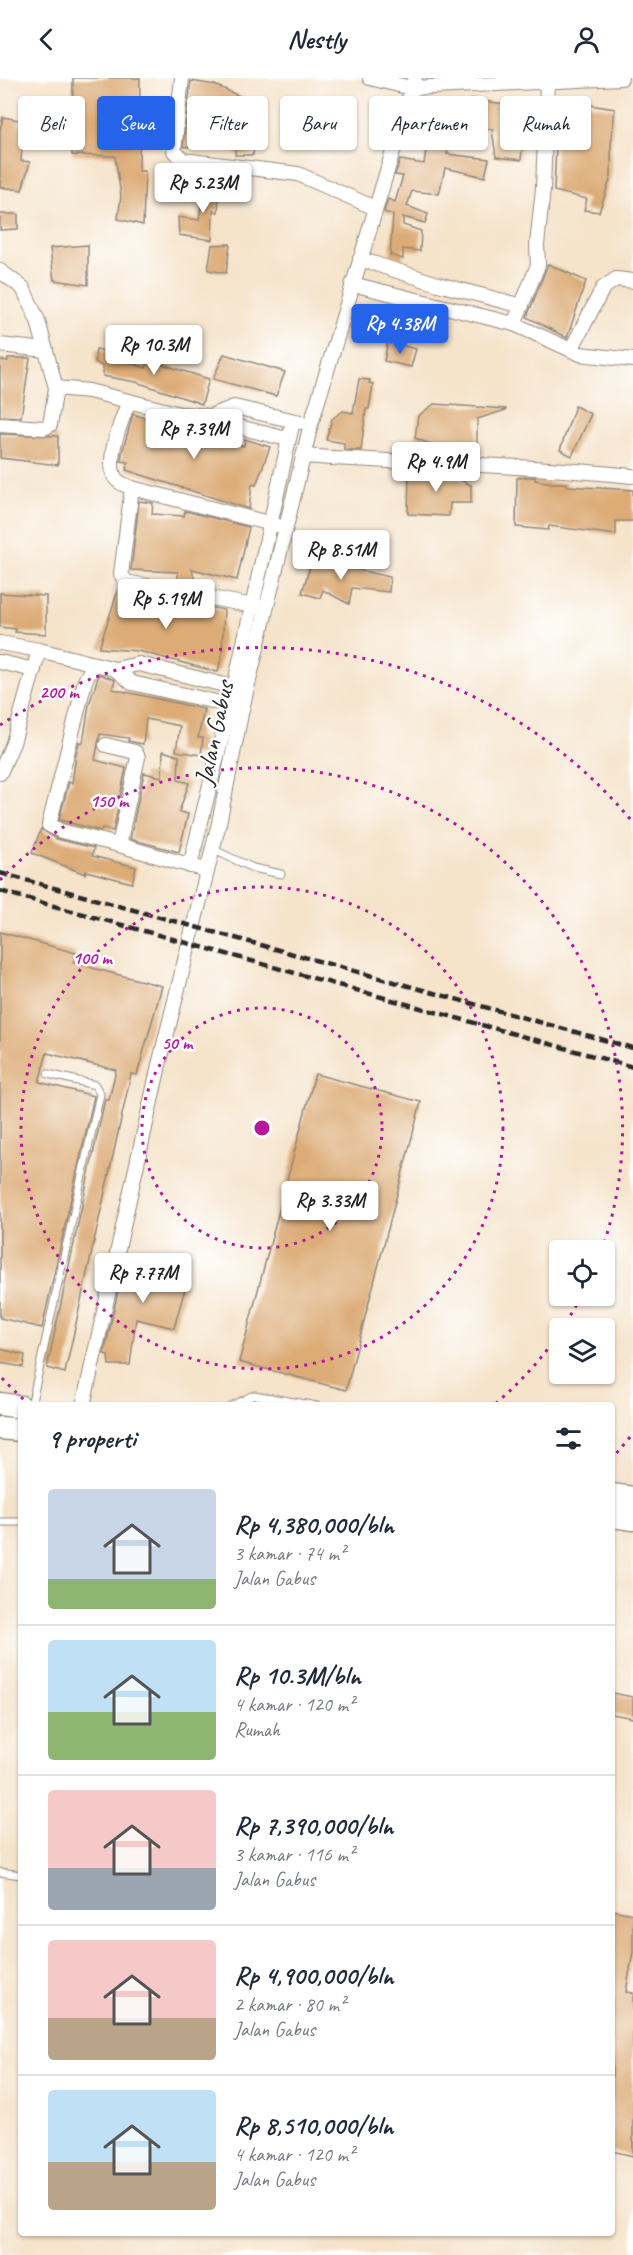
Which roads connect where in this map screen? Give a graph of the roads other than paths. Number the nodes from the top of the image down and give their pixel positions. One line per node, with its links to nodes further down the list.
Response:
1 (182, 78): 6 (street)
2 (370, 78): 5 (street)
3 (621, 78): 4 (street)
4 (547, 81): 5 (street); 11 (street)
5 (413, 83): 6 (street, Jalan Gabus)
6 (375, 208): 7 (street, Jalan Gabus)
7 (360, 259): 10 (street, Jalan Gabus); 11 (street)
8 (0, 271): 14 (street)
9 (633, 281): 15 (street)
10 (352, 284): 12 (street); 21 (street, Jalan Gabus)
11 (522, 306): 12 (street)
12 (514, 324): 15 (street)
13 (0, 345): 14 (street)
14 (46, 350): 17 (street)
15 (571, 350): 16 (street)
16 (633, 360)
17 (56, 388): 18 (street); 22 (street)
18 (129, 401): 19 (street); 26 (street)
19 (218, 413): 20 (street); 23 (street)
20 (293, 421): 21 (street); 23 (street)
21 (311, 424): 24 (street, Jalan Gabus)
22 (0, 425)
23 (287, 439): 27 (street)
24 (303, 456): 25 (street); 28 (street, Jalan Gabus)
25 (632, 476)
26 (132, 488): 27 (street); 29 (street)
27 (269, 524): 28 (street); 29 (street)
28 (287, 527): 30 (street, Jalan Gabus)
29 (250, 605): 30 (street); 37 (street)
30 (265, 608): 37 (street, Jalan Gabus)
31 (0, 644): 32 (street)
32 (39, 650): 34 (street); 36 (street)
33 (0, 662): 36 (street)
34 (92, 665): 35 (street); 41 (street)
35 (116, 669): 37 (street); 38 (street)
36 (34, 670): 40 (street)
37 (241, 689): 38 (street)
38 (236, 707): 42 (street, Jalan Gabus); 43 (street)
39 (106, 745): 41 (street)
40 (0, 773)
41 (119, 845): 43 (street)
42 (212, 849): 44 (street, Jalan Gabus); 45 (lane)
43 (190, 866): 44 (street)
44 (207, 871): 48 (street, Jalan Gabus)
45 (281, 874)
46 (48, 1074): 47 (lane)
47 (32, 1402)
48 (84, 1402)
49 (239, 1402): 50 (lane)
50 (293, 1402)
51 (0, 1404): 52 (highway)
52 (18, 1407)
53 (0, 1428): 54 (highway)
54 (18, 1430)
55 (615, 1495): 56 (highway)
56 (633, 1498)
57 (615, 1516): 58 (highway)
58 (633, 1519)
59 (0, 1522): 60 (lane)
60 (18, 1522)
61 (0, 1872): 62 (lane)
62 (18, 1875)

